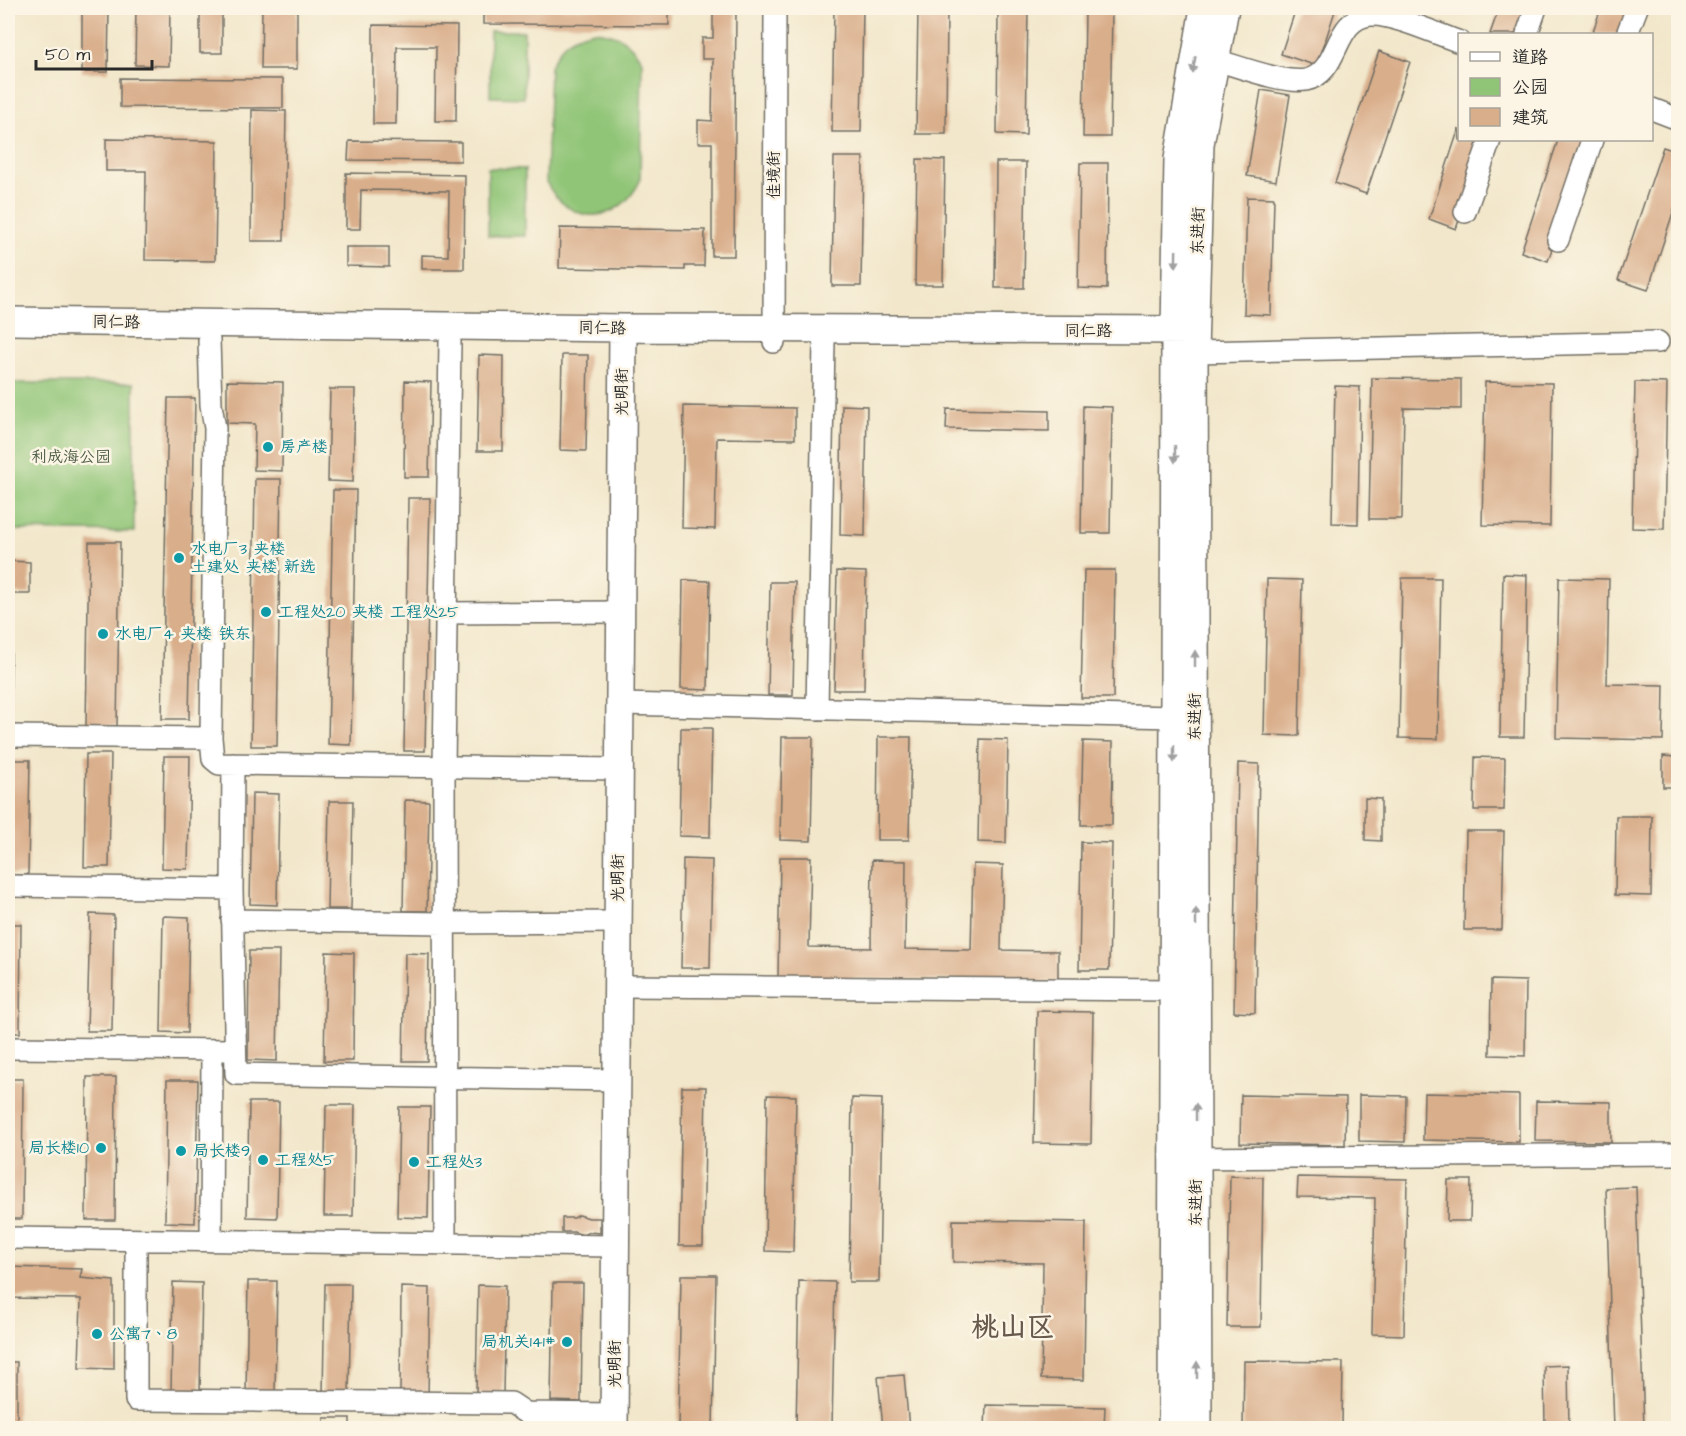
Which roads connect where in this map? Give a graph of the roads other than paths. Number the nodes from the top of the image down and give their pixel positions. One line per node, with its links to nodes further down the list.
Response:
1 (775, 8): 18 (street, 佳境街)
2 (1204, 8): 21 (main road, 东进街, one-way to 21)
3 (1225, 8): 9 (main road, 东进街)
4 (1536, 8): 6 (street)
5 (1637, 8): 7 (street)
6 (1527, 33)
7 (1627, 33)
8 (1458, 41): 9 (street)
9 (1216, 60): 21 (main road, 东进街)
10 (1653, 109): 11 (street)
11 (1678, 119)
12 (1490, 141): 14 (street)
13 (1592, 141): 15 (street)
14 (1465, 212)
15 (1558, 240)
16 (8, 321): 17 (main road, 同仁路)
17 (623, 335): 18 (main road, 同仁路); 22 (main road, 同仁路); 25 (main road, 光明街)
18 (774, 335): 21 (main road, 同仁路); 23 (main road, 同仁路)
19 (8, 339): 20 (main road, 同仁路)
20 (209, 340): 22 (main road, 同仁路); 31 (street)
21 (1187, 340): 23 (main road, 同仁路); 24 (street); 29 (main road, 东进街, one-way to 29); 48 (main road, 东进街, one-way to 21)
22 (450, 341): 26 (street)
23 (824, 342): 28 (street)
24 (1658, 342)
25 (621, 612): 26 (street); 27 (main road, 光明街)
26 (447, 613): 33 (street)
27 (620, 704): 28 (street); 34 (main road, 光明街)
28 (817, 709): 29 (street)
29 (1174, 717): 41 (main road, 东进街, one-way to 41)
30 (8, 736): 31 (street)
31 (211, 738): 32 (street)
32 (233, 764): 33 (street); 36 (street)
33 (444, 768): 34 (street); 39 (street)
34 (619, 769): 38 (main road, 光明街)
35 (8, 885): 36 (street)
36 (231, 889): 37 (street)
37 (232, 920): 39 (street); 44 (street)
38 (618, 922): 39 (street); 40 (main road, 光明街)
39 (445, 923): 45 (street)
40 (617, 986): 41 (street); 46 (main road, 光明街)
41 (1174, 990): 48 (main road, 东进街)
42 (8, 1048): 43 (street)
43 (212, 1050): 44 (street); 51 (street)
44 (234, 1050): 45 (street)
45 (445, 1079): 46 (street); 52 (street)
46 (617, 1080): 53 (main road, 光明街)
47 (1678, 1154): 48 (street)
48 (1185, 1158): 55 (main road, 东进街); 56 (main road, 东进街, one-way to 48)
49 (8, 1238): 50 (street)
50 (136, 1240): 51 (street); 54 (street)
51 (211, 1240): 52 (street)
52 (445, 1244): 53 (street)
53 (615, 1246): 54 (main road, 光明街)
54 (614, 1421)
55 (1172, 1428)
56 (1198, 1428)

